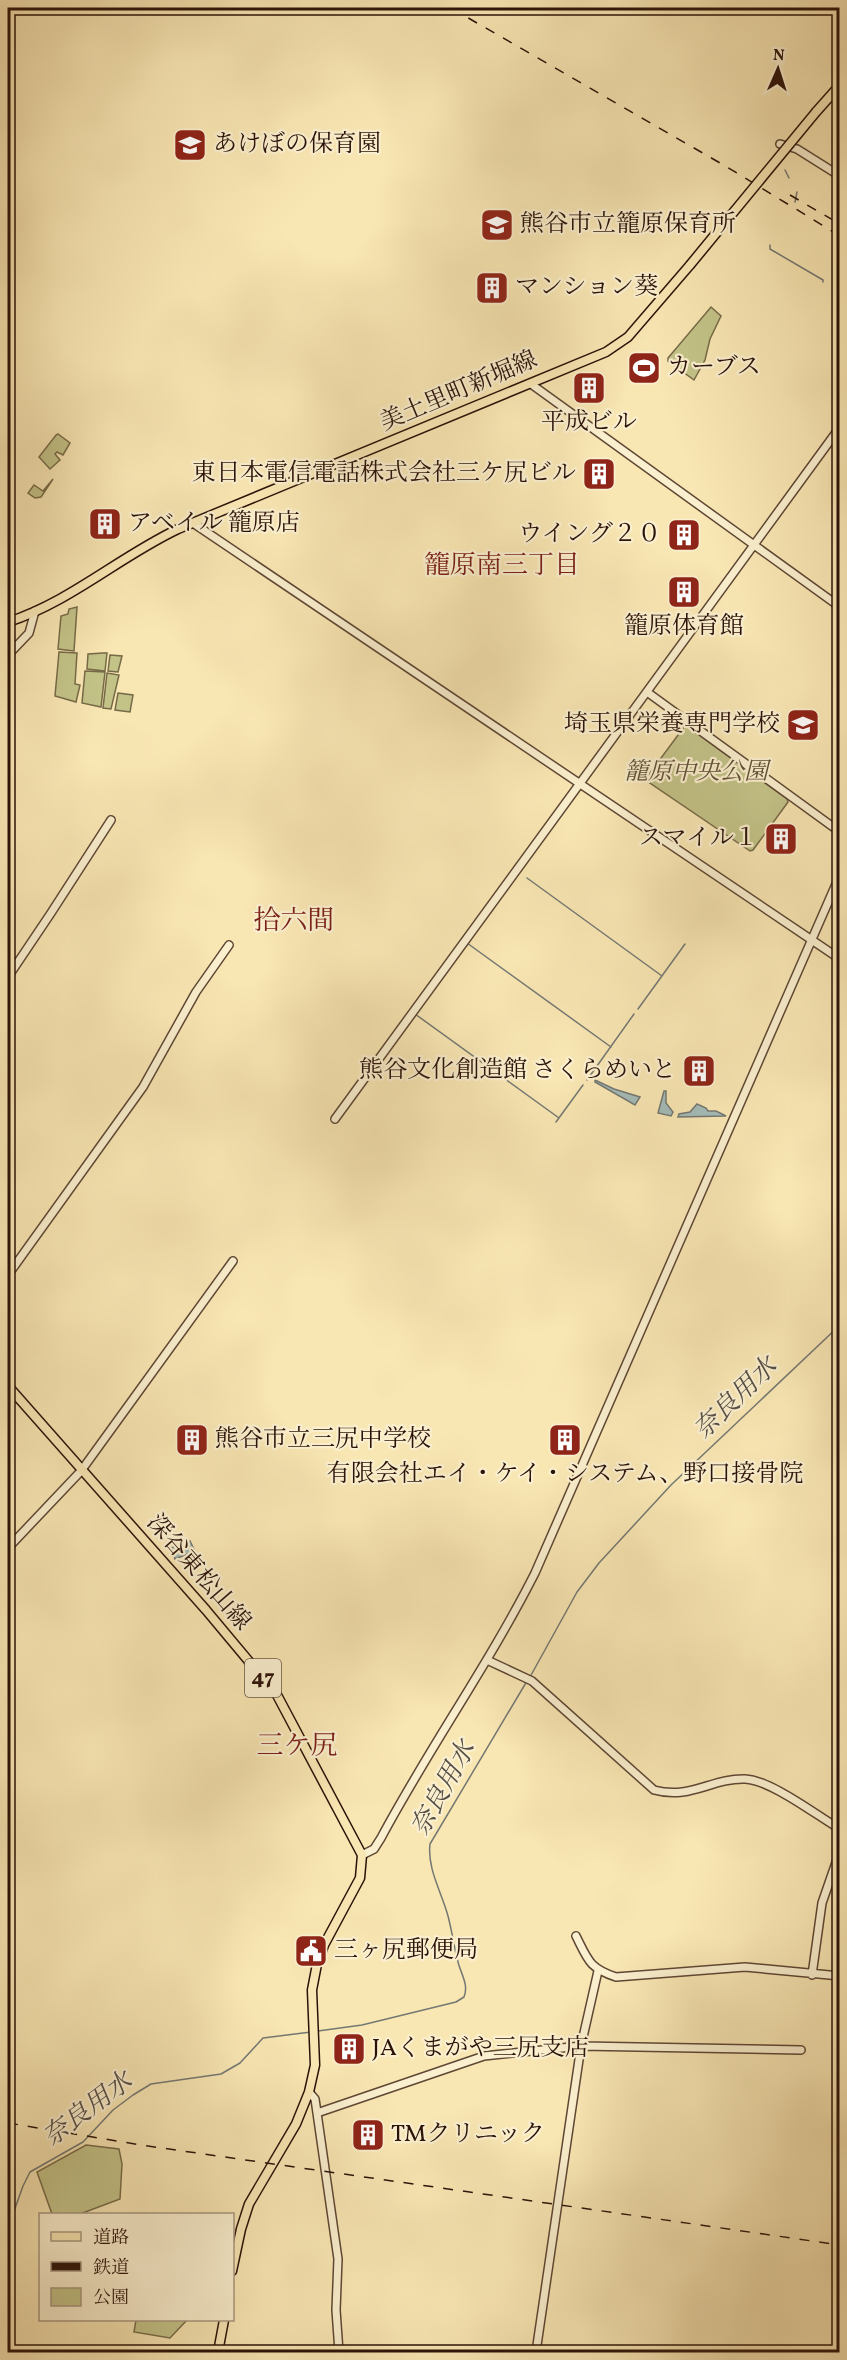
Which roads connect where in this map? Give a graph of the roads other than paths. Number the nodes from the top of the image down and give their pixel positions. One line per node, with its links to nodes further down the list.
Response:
1 (840, 85): 4 (main road, 美土里町新堀線, bridge)
2 (780, 144): 3 (street)
3 (840, 176)
4 (531, 384): 6 (main road, 美土里町新堀線); 7 (street)
5 (840, 427): 7 (street)
6 (193, 523): 9 (main road, 美土里町新堀線); 13 (street)
7 (754, 545): 8 (street); 12 (street)
8 (840, 607)
9 (35, 611): 10 (main road, 美土里町新堀線); 11 (street)
10 (8, 622)
11 (8, 655)
12 (647, 692): 13 (street); 15 (street)
13 (580, 784): 17 (street); 21 (street)
14 (111, 820): 20 (street)
15 (840, 832)
16 (840, 875): 17 (street)
17 (811, 940): 19 (street); 27 (street)
18 (230, 945): 23 (street)
19 (840, 959)
20 (8, 977)
21 (335, 1119)
22 (233, 1261): 25 (street)
23 (8, 1275)
24 (8, 1386): 25 (main road, 深谷東松山線 / 47)
25 (81, 1471): 26 (street); 30 (main road, 深谷東松山線 / 47)
26 (8, 1548)
27 (487, 1660): 28 (street); 30 (street)
28 (840, 1829)
29 (840, 1851): 33 (street)
30 (362, 1855): 37 (main road)
31 (576, 1936): 32 (street)
32 (598, 1971): 33 (street); 35 (street)
33 (812, 1975): 34 (street)
34 (840, 1977)
35 (581, 2046): 36 (street); 38 (street); 43 (street)
36 (801, 2050)
37 (309, 2092): 38 (street); 39 (main road)
38 (317, 2113): 42 (street)
39 (234, 2262)
40 (224, 2321): 41 (main road)
41 (218, 2352)
42 (339, 2352)
43 (536, 2352)

